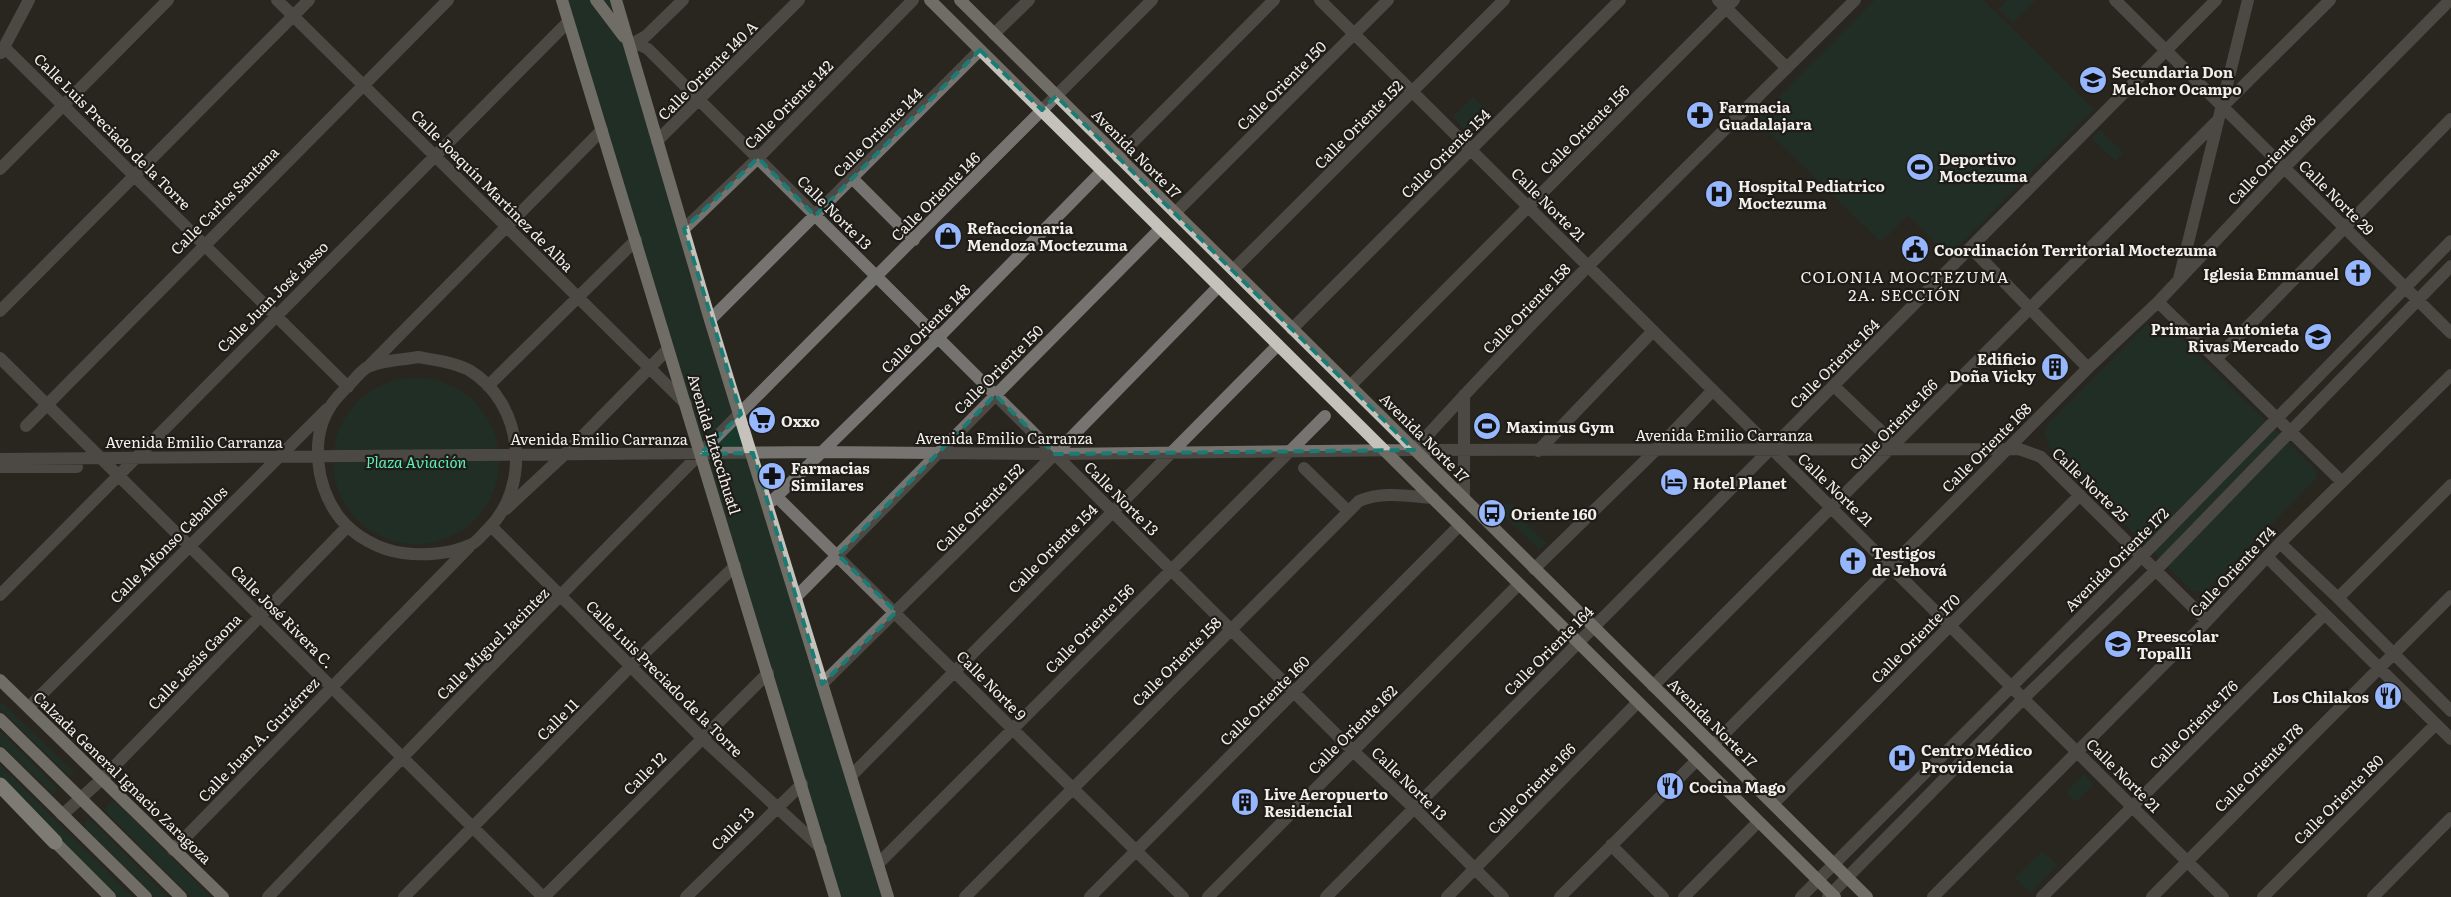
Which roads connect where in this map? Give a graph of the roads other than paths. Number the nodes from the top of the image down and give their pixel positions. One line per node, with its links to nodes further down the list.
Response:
1 (29, 0): 35 (street)
2 (168, 0): 41 (street)
3 (278, 0): 28 (street, Calle Joaquín Martínez de Alba)
4 (309, 0): 28 (street)
5 (448, 0): 37 (street, Calle Carlos Santana)
6 (562, 0): 29 (main road, Avenida Iztaccíhuatl)
7 (596, 0): 32 (main road)
8 (616, 0): 32 (main road)
9 (683, 0): 32 (street)
10 (799, 0): 40 (street, Calle Oriente 140 A)
11 (913, 0): 51 (street, Calle Oriente 142)
12 (930, 0): 33 (main road)
13 (960, 0): 30 (main road, Avenida Norte 17)
14 (1028, 0): 30 (street)
15 (1152, 0): 39 (street, Calle Oriente 146)
16 (1274, 0): 50 (street)
17 (1320, 0): 31 (street, Calle Norte 21)
18 (1388, 0): 31 (street, Calle Oriente 150)
19 (1504, 0): 38 (street, Calle Oriente 152)
20 (1620, 0): 48 (street, Calle Oriente 154)
21 (1855, 0): 36 (street, Calle Oriente 158)
22 (2115, 0): 34 (street, Calle Norte 29)
23 (2216, 0): 34 (street, Calle Oriente 164)
24 (2248, 0): 42 (street)
25 (2330, 0): 42 (street)
26 (2450, 0): 52 (street, Calle Oriente 168)
27 (1726, 3): 36 (street); 57 (street, Calle Oriente 156)
28 (293, 16): 37 (street, Calle Joaquín Martínez de Alba); 55 (street)
29 (568, 22): 46 (main road, Avenida Iztaccíhuatl); 49 (street, Calle Juan José Jasso)
30 (994, 34): 39 (main road, Avenida Norte 17)
31 (1354, 34): 38 (street, Calle Norte 21); 58 (street, Calle Oriente 150)
32 (630, 45): 40 (street, Calle Norte 13); 47 (main road)
33 (980, 50): 43 (main road); 56 (street, Calle Oriente 144)
34 (2165, 50): 42 (street, Calle Norte 29); 68 (street, Calle Oriente 164)
35 (2, 51): 41 (street, Calle Luis Preciado de la Torre)
36 (1788, 68): 70 (street, Calle Oriente 158)
37 (363, 84): 49 (street, Calle Joaquín Martínez de Alba); 67 (street, Calle Carlos Santana)
38 (1413, 93): 48 (street, Calle Norte 21); 71 (street, Calle Oriente 152)
39 (1056, 96): 43 (street, Calle Oriente 146); 50 (main road, Avenida Norte 17)
40 (700, 101): 47 (street, Calle Oriente 140 A); 51 (street, Calle Norte 13)
41 (62, 104): 53 (street); 55 (street, Calle Luis Preciado de la Torre)
42 (2222, 107): 45 (street); 52 (street, Calle Norte 29)
43 (1041, 110): 54 (main road); 65 (street, Calle Oriente 146)
44 (2451, 119): 61 (street)
45 (2218, 120): 73 (street); 79 (street, Calle Oriente 166)
46 (602, 130): 60 (street); 64 (main road, Avenida Iztaccíhuatl)
47 (658, 141): 62 (main road)
48 (1472, 150): 57 (street, Calle Norte 21); 83 (street, Calle Oriente 154)
49 (434, 155): 60 (street, Calle Joaquín Martínez de Alba); 81 (street, Calle Juan José Jasso)
50 (1118, 157): 58 (main road, Avenida Norte 17)
51 (758, 158): 59 (street, Calle Norte 13); 62 (street, Calle Oriente 142)
52 (2284, 168): 61 (street, Calle Norte 29); 73 (street, Calle Oriente 168)
53 (0, 169)
54 (1102, 171): 63 (main road); 86 (street, Calle Oriente 148)
55 (134, 175): 67 (street, Calle Luis Preciado de la Torre); 80 (street)
56 (853, 180): 59 (street, Calle Oriente 144); 65 (street)
57 (1528, 208): 70 (street, Calle Norte 21); 96 (street, Calle Oriente 156)
58 (1175, 213): 71 (main road, Avenida Norte 17)
59 (815, 216): 72 (street, Calle Norte 13); 82 (street, Calle Oriente 144)
60 (506, 226): 76 (street, Calle Joaquín Martínez de Alba); 92 (street)
61 (2344, 227): 75 (street, Calle Norte 29); 90 (street)
62 (684, 229): 82 (main road)
63 (1160, 229): 74 (main road); 100 (street, Calle Oriente 150)
64 (636, 240): 76 (street); 88 (main road, Avenida Iztaccíhuatl)
65 (914, 240): 72 (street, Calle Oriente 146)
66 (2451, 241): 75 (street, Avenida Oriente 172)
67 (204, 244): 81 (street, Calle Luis Preciado de la Torre); 102 (street, Calle Carlos Santana)
68 (1971, 248): 79 (street); 97 (street, Calle Oriente 164)
69 (2451, 266): 77 (street)
70 (1589, 267): 84 (street, Calle Norte 21); 101 (street, Calle Oriente 158)
71 (1233, 270): 83 (main road, Avenida Norte 17)
72 (877, 277): 86 (street, Calle Norte 13); 105 (street, Calle Oriente 146)
73 (2179, 280): 78 (street, Calle Oriente 168)
74 (1219, 286): 87 (main road); 126 (street, Calle Oriente 152)
75 (2405, 288): 77 (street, Calle Norte 29); 107 (street, Avenida Oriente 172)
76 (578, 296): 91 (street, Calle Joaquín Martínez de Alba); 95 (street)
77 (2417, 300): 85 (street, Calle Norte 29); 109 (street)
78 (2158, 302): 90 (street); 93 (street, Calle Oriente 168)
79 (2028, 308): 93 (street); 111 (street, Calle Oriente 166)
80 (0, 312)
81 (276, 316): 98 (street, Calle Luis Preciado de la Torre); 129 (street, Calle Juan José Jasso)
82 (710, 320): 105 (main road)
83 (1292, 329): 96 (main road, Avenida Norte 17)
84 (1653, 331): 99 (street, Calle Norte 21); 116 (street)
85 (2451, 333)
86 (938, 338): 100 (street, Calle Norte 13); 117 (street, Calle Oriente 148)
87 (1278, 345): 118 (street, Calle Oriente 154); 120 (main road)
88 (668, 349): 91 (street); 104 (main road, Avenida Iztaccíhuatl)
89 (0, 358): 102 (street, Calle José Rivera C.)
90 (2217, 358): 107 (street)
91 (650, 367): 104 (street, Calle Joaquín Martínez de Alba); 124 (street)
92 (366, 368): 95 (street); 98 (street, Calle Alfonso Ceballos)
93 (2088, 368): 110 (street, Calle Oriente 168)
94 (2451, 375): 136 (street, Calle Oriente 174)
95 (488, 386): 123 (street)
96 (1350, 386): 112 (main road, Avenida Norte 17)
97 (1834, 386): 111 (street); 114 (street, Calle Oriente 164)
98 (348, 387): 103 (street, Calle Alfonso Ceballos)
99 (1713, 390): 113 (street); 114 (street, Calle Norte 21)
100 (995, 395): 122 (street, Calle Oriente 150); 126 (street, Calle Norte 13)
101 (1464, 395): 112 (street, Calle Oriente 158); 115 (street)
102 (48, 404): 108 (street, Calle Carlos Santana); 128 (street, Calle José Rivera C.)
103 (332, 404): 127 (street); 130 (street, Calle Alfonso Ceballos)
104 (686, 404): 125 (main road, Avenida Iztaccíhuatl)
105 (741, 414): 121 (main road); 125 (street, Calle Miguel Jacintez)
106 (1325, 416): 119 (street, Calle Oriente 156)
107 (2278, 417): 109 (street); 153 (street, Avenida Oriente 172)
108 (26, 426)
109 (2290, 430): 136 (street); 159 (street)
110 (2008, 448): 111 (street, Avenida Emilio Carranza); 138 (street, Calle Norte 25); 156 (street, Calle Oriente 168)
111 (1892, 449): 114 (street, Avenida Emilio Carranza); 142 (street, Calle Oriente 166)
112 (1414, 450): 115 (street, Avenida Emilio Carranza); 120 (street, Avenida Emilio Carranza); 140 (main road, Avenida Norte 17)
113 (1656, 450): 114 (street, Avenida Emilio Carranza); 116 (street, Avenida Emilio Carranza); 157 (street)
114 (1771, 450): 142 (street, Calle Norte 21); 171 (street, Calle Oriente 164)
115 (1465, 451): 116 (street, Avenida Emilio Carranza); 140 (street)
116 (1538, 451)
117 (824, 452): 121 (street, Avenida Emilio Carranza); 122 (street, Avenida Emilio Carranza); 141 (street, Calle Oriente 148)
118 (1171, 452): 119 (street, Avenida Emilio Carranza); 126 (street, Avenida Emilio Carranza); 143 (street, Calle Oriente 154)
119 (1290, 452): 120 (street, Avenida Emilio Carranza); 158 (street, Calle Oriente 156)
120 (1386, 452): 139 (main road)
121 (753, 453): 125 (street, Avenida Emilio Carranza); 141 (main road)
122 (937, 453): 126 (street, Avenida Emilio Carranza); 152 (street, Calle Oriente 150)
123 (517, 454): 124 (street, Avenida Emilio Carranza); 127 (street, Avenida Emilio Carranza); 145 (street)
124 (565, 454): 125 (street, Avenida Emilio Carranza); 145 (street)
125 (700, 454): 155 (main road, Avenida Iztaccíhuatl); 164 (street, Calle Miguel Jacintez)
126 (1056, 454): 143 (street, Calle Norte 13); 166 (street, Calle Oriente 152)
127 (317, 456): 130 (street, Avenida Emilio Carranza); 148 (street)
128 (101, 457): 129 (street, Avenida Emilio Carranza); 131 (street, Avenida Emilio Carranza); 135 (street, Calle José Rivera C.)
129 (135, 458): 130 (street, Avenida Emilio Carranza); 135 (street, Calle Juan José Jasso)
130 (277, 458): 151 (street, Calle Alfonso Ceballos)
131 (0, 459)
132 (77, 467): 133 (street)
133 (0, 468)
134 (1304, 468): 144 (street)
135 (118, 474): 151 (street, Calle José Rivera C.); 161 (street, Calle Juan José Jasso)
136 (2342, 482): 149 (street, Calle Oriente 174)
137 (2451, 485): 165 (street)
138 (2080, 495): 153 (street, Calle Norte 25); 170 (street, Calle Oriente 170)
139 (1433, 498): 144 (street, Calle Oriente 158); 146 (main road)
140 (1464, 499): 157 (main road, Avenida Norte 17)
141 (772, 500): 152 (street, Calle Norte 9); 163 (main road)
142 (1833, 508): 156 (street, Calle Norte 21); 182 (street, Calle Oriente 166)
143 (1112, 511): 158 (street, Calle Norte 13); 177 (street, Calle Oriente 154)
144 (1348, 511): 172 (street, Calle Oriente 158)
145 (503, 512): 147 (street, Calle Juan A. Guriérrez)
146 (1460, 525): 160 (main road); 184 (street, Calle Oriente 160)
147 (491, 526): 150 (street, Calle Juan A. Guriérrez); 164 (street, Calle Luis Preciado de la Torre)
148 (347, 527): 150 (street); 168 (street, Calle Jesús Gaona)
149 (2280, 543): 154 (street, Calle Oriente 174); 165 (street)
150 (471, 545): 183 (street, Calle Juan A. Guriérrez)
151 (189, 546): 168 (street, Calle José Rivera C.); 187 (street, Calle Alfonso Ceballos)
152 (838, 555): 163 (street, Calle Oriente 150); 166 (street, Calle Norte 9)
153 (2141, 557): 159 (street, Calle Norte 25); 181 (street, Avenida Oriente 172)
154 (2267, 557): 167 (street); 169 (street, Calle Oriente 174)
155 (735, 566): 175 (street, Calle 11); 178 (main road, Avenida Iztaccíhuatl)
156 (1891, 566): 170 (street, Calle Norte 21); 194 (street, Calle Oriente 168)
157 (1534, 568): 171 (main road, Avenida Norte 17)
158 (1170, 569): 172 (street, Calle Norte 13); 191 (street, Calle Oriente 156)
159 (2155, 570): 169 (street, Calle Norte 25); 185 (street)
160 (1519, 584): 173 (main road); 195 (street, Calle Oriente 162)
161 (0, 595)
162 (2451, 596): 174 (street, Calle Oriente 178)
163 (796, 597): 180 (main road)
164 (561, 598): 175 (street, Calle Luis Preciado de la Torre); 198 (street, Calle Miguel Jacintez)
165 (2338, 598): 174 (street)
166 (896, 612): 177 (street, Calle Norte 9); 180 (street, Calle Oriente 152)
167 (2324, 615): 176 (street); 210 (street, Calle Oriente 176)
168 (261, 616): 183 (street, Calle José Rivera C.); 201 (street, Calle Jesús Gaona)
169 (2207, 621): 196 (street, Calle Oriente 174)
170 (1951, 626): 181 (street, Calle Norte 21); 207 (street, Calle Oriente 170)
171 (1594, 627): 173 (street, Calle Oriente 164); 182 (main road, Avenida Norte 17)
172 (1231, 629): 184 (street, Calle Norte 13); 204 (street, Calle Oriente 158)
173 (1578, 642): 186 (main road); 209 (street, Calle Oriente 164)
174 (2393, 655): 176 (street, Calle Oriente 178); 188 (street)
175 (630, 667): 192 (street, Calle Luis Preciado de la Torre); 214 (street, Calle 11)
176 (2379, 668): 190 (street); 220 (street, Calle Oriente 178)
177 (954, 670): 191 (street, Calle Norte 9); 200 (street, Calle Oriente 154)
178 (768, 672): 192 (street, Calle 12); 202 (main road, Avenida Iztaccíhuatl)
179 (0, 680): 187 (main road, Calzada General Ignacio Zaragoza)
180 (822, 684): 200 (main road)
181 (2012, 685): 185 (street, Calle Norte 21); 222 (street, Avenida Oriente 172)
182 (1653, 686): 194 (main road, Avenida Norte 17)
183 (331, 687): 198 (street, Calle José Rivera C.); 218 (street, Calle Juan A. Guriérrez)
184 (1294, 692): 195 (street, Calle Norte 13); 219 (street, Calle Oriente 160)
185 (2024, 698): 196 (street, Calle Norte 21); 224 (street)
186 (1638, 702): 199 (main road); 223 (street, Calle Oriente 166)
187 (29, 707): 201 (main road, Calzada General Ignacio Zaragoza)
188 (2450, 709)
189 (0, 719): 206 (main road)
190 (2436, 724): 193 (street); 253 (street, Calle Oriente 180)
191 (1012, 728): 204 (street, Calle Norte 9); 221 (street, Calle Oriente 156)
192 (702, 738): 208 (street, Calle Luis Preciado de la Torre); 235 (street, Calle 12)
193 (2451, 739)
194 (1713, 746): 207 (main road, Avenida Norte 17)
195 (1353, 751): 209 (street, Calle Norte 13); 241 (street, Calle Oriente 162)
196 (2078, 752): 210 (street, Calle Norte 21); 249 (street, Calle Oriente 174)
197 (0, 753): 211 (main road)
198 (402, 757): 214 (street, Calle José Rivera C.); 233 (street, Calle Miguel Jacintez)
199 (1697, 760): 213 (main road); 216 (street)
200 (852, 776): 221 (main road)
201 (101, 780): 206 (street, Calle Jesús Gaona); 218 (main road, Calzada General Ignacio Zaragoza)
202 (802, 784): 208 (street, Calle 13); 217 (main road, Avenida Iztaccíhuatl)
203 (0, 786): 215 (highway)
204 (1072, 789): 219 (street, Calle Norte 9); 238 (street, Calle Oriente 158)
205 (0, 794): 215 (main road)
206 (80, 798): 211 (street, Calle Jesús Gaona); 231 (main road)
207 (1773, 804): 222 (main road, Avenida Norte 17)
208 (775, 808): 217 (street, Calle Luis Preciado de la Torre); 236 (street, Calle 13)
209 (1414, 808): 223 (street, Calle Norte 13); 242 (street, Calle Oriente 164)
210 (2132, 808): 220 (street, Calle Norte 21); 250 (street, Calle Oriente 176)
211 (62, 815): 230 (main road)
212 (2451, 818): 254 (street)
213 (1758, 822): 225 (main road); 246 (street)
214 (472, 826): 234 (street, Calle 11); 235 (street, Calle José Rivera C.)
215 (55, 842): 229 (main road)
216 (1611, 845): 227 (street); 245 (street)
217 (821, 848): 226 (main road, Avenida Iztaccíhuatl)
218 (173, 850): 232 (main road, Calzada General Ignacio Zaragoza)
219 (1136, 851): 239 (street, Calle Oriente 160); 240 (street, Calle Norte 9)
220 (2188, 862): 251 (street, Calle Oriente 178); 252 (street, Calle Norte 21)
221 (878, 864): 237 (main road)
222 (1834, 865): 224 (main road, Avenida Norte 17); 225 (street, Avenida Oriente 172)
223 (1475, 869): 243 (street, Calle Oriente 166); 244 (street, Calle Norte 13)
224 (1847, 878): 228 (street); 248 (main road, Avenida Norte 17)
225 (1818, 880): 228 (main road); 247 (street, Avenida Oriente 172)
226 (832, 895)
227 (1568, 895)
228 (1832, 896)
229 (110, 897)
230 (146, 897)
231 (181, 897)
232 (222, 897)
233 (268, 897)
234 (404, 897)
235 (543, 897)
236 (686, 897)
237 (888, 897)
238 (964, 897)
239 (1090, 897)
240 (1183, 897)
241 (1208, 897)
242 (1326, 897)
243 (1447, 897)
244 (1503, 897)
245 (1663, 897)
246 (1684, 897)
247 (1801, 897)
248 (1867, 897)
249 (1933, 897)
250 (2042, 897)
251 (2152, 897)
252 (2223, 897)
253 (2263, 897)
254 (2373, 897)

